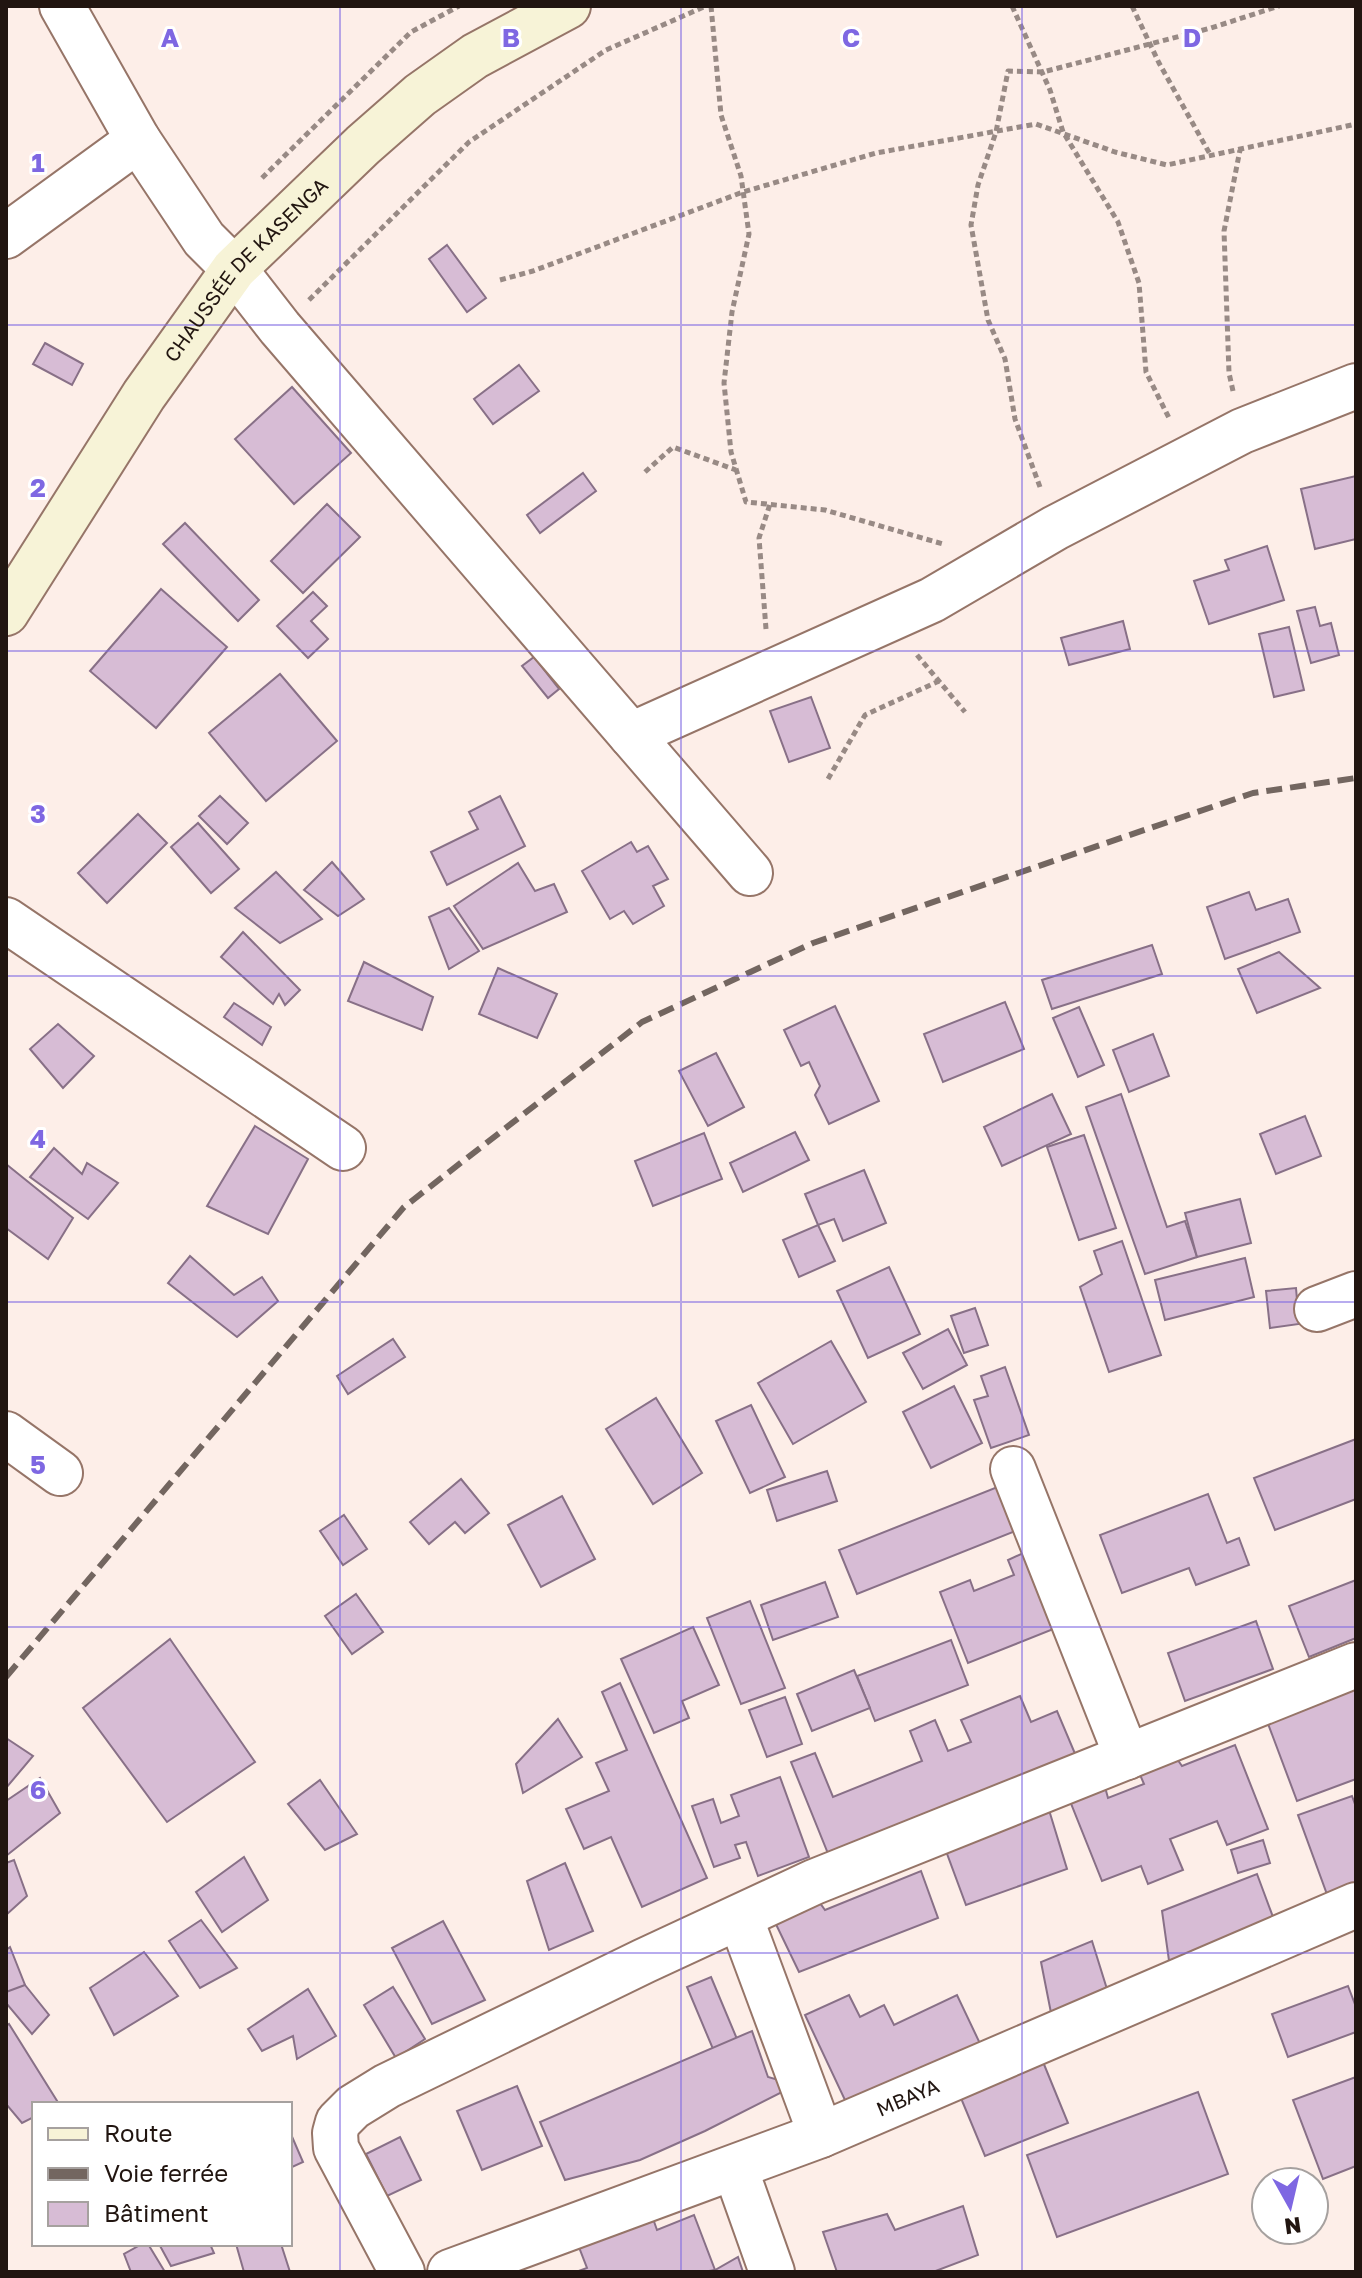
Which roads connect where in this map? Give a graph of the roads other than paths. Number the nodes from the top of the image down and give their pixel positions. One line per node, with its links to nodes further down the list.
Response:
1 (62, 6): 3 (street)
2 (568, 6): 5 (main road, CHAUSSÉE DE KASENGA)
3 (138, 140): 4 (street); 5 (street)
4 (6, 236)
5 (234, 269): 7 (main road, CHAUSSÉE DE KASENGA); 8 (street)
6 (1356, 386): 8 (street)
7 (6, 613)
8 (631, 735): 9 (street)
9 (750, 873)
10 (6, 920): 11 (street)
11 (343, 1148)
12 (6, 1434): 14 (street)
13 (1013, 1469): 16 (street)
14 (60, 1473)
15 (1356, 1665): 16 (street)
16 (1127, 1757): 18 (street)
17 (1356, 1905): 19 (street, MBAYA)
18 (740, 1917): 19 (street); 21 (street)
19 (821, 2135): 20 (street, MBAYA)
20 (735, 2168): 22 (street, MBAYA); 23 (street)
21 (402, 2272)
22 (450, 2272)
23 (772, 2272)

